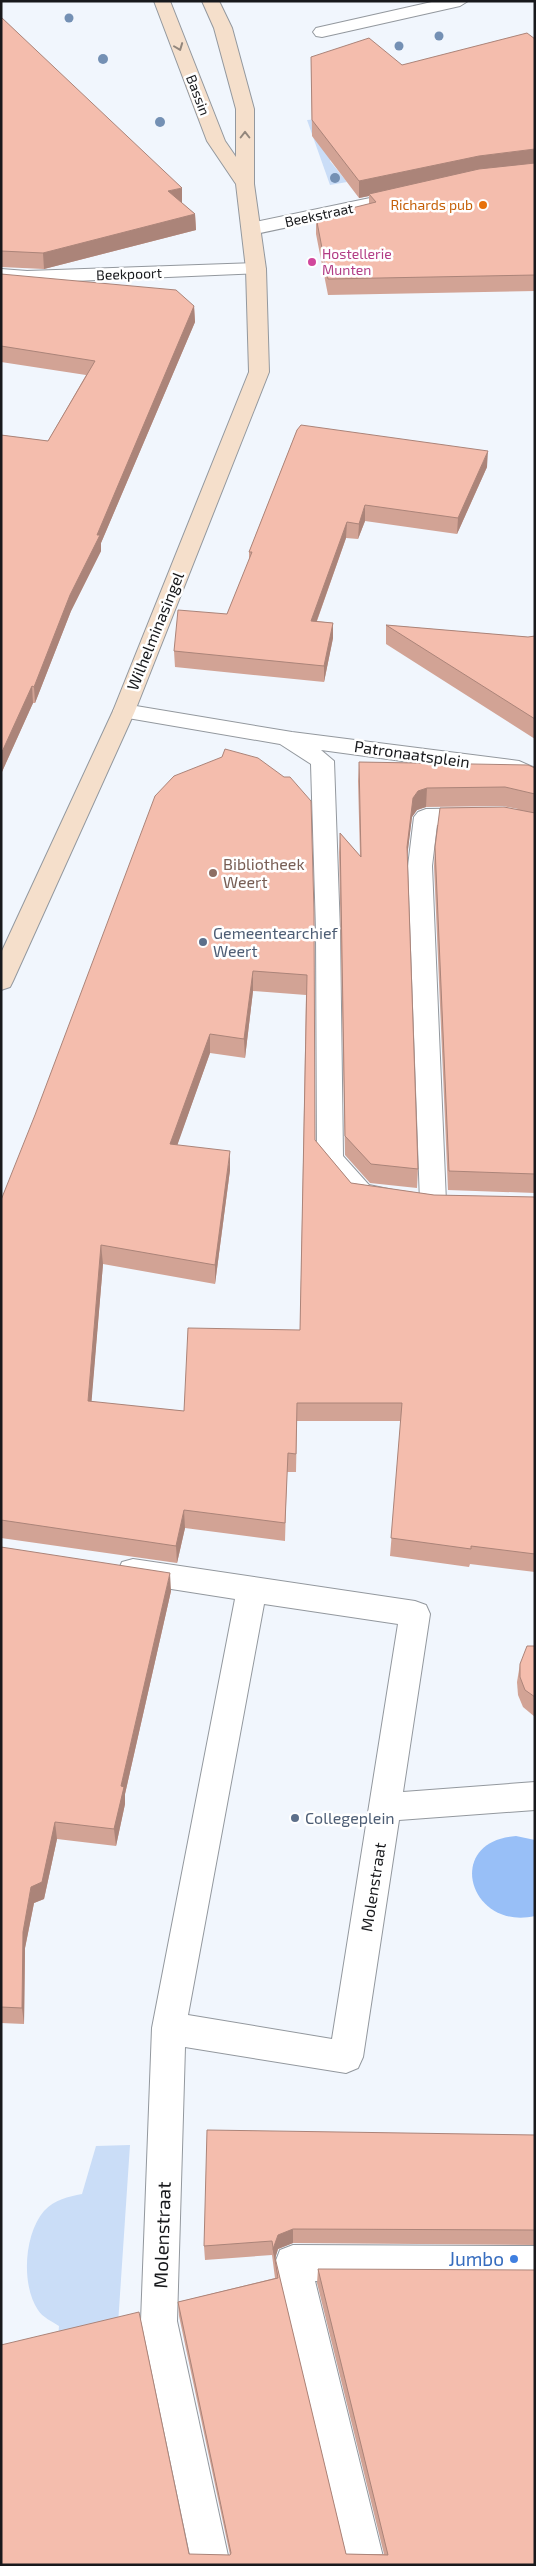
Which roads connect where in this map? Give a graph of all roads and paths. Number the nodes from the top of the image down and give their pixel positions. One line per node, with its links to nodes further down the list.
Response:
1 (162, 1): 5 (street, Bassin, one-way to 5)
2 (210, 1): 5 (street, Bassin, one-way to 2)
3 (460, 1): 4 (street)
4 (322, 32)
5 (245, 184): 7 (street, Bassin)
6 (412, 195): 7 (street, Beekstraat)
7 (251, 229): 8 (street, Bassin)
8 (256, 270): 9 (street, Beekpoort); 10 (street, Wilhelminasingel)
9 (1, 275)
10 (124, 711): 11 (street, Patronaatsplein); 14 (street, Wilhelminasingel)
11 (287, 738): 12 (street, Patronaatsplein); 15 (street, Patronaatsplein)
12 (535, 779)
13 (535, 823): 15 (street)
14 (1, 980)
15 (433, 1202): 16 (street)
16 (461, 1203)
17 (107, 1567): 18 (street, Molenstraat)
18 (252, 1588): 20 (street, Molenstraat); 21 (street, Molenstraat)
19 (535, 1796): 20 (street)
20 (385, 1807): 21 (street, Molenstraat)
21 (169, 2028): 23 (street, Molenstraat)
22 (535, 2264): 24 (street)
23 (211, 2565)
24 (366, 2565)

